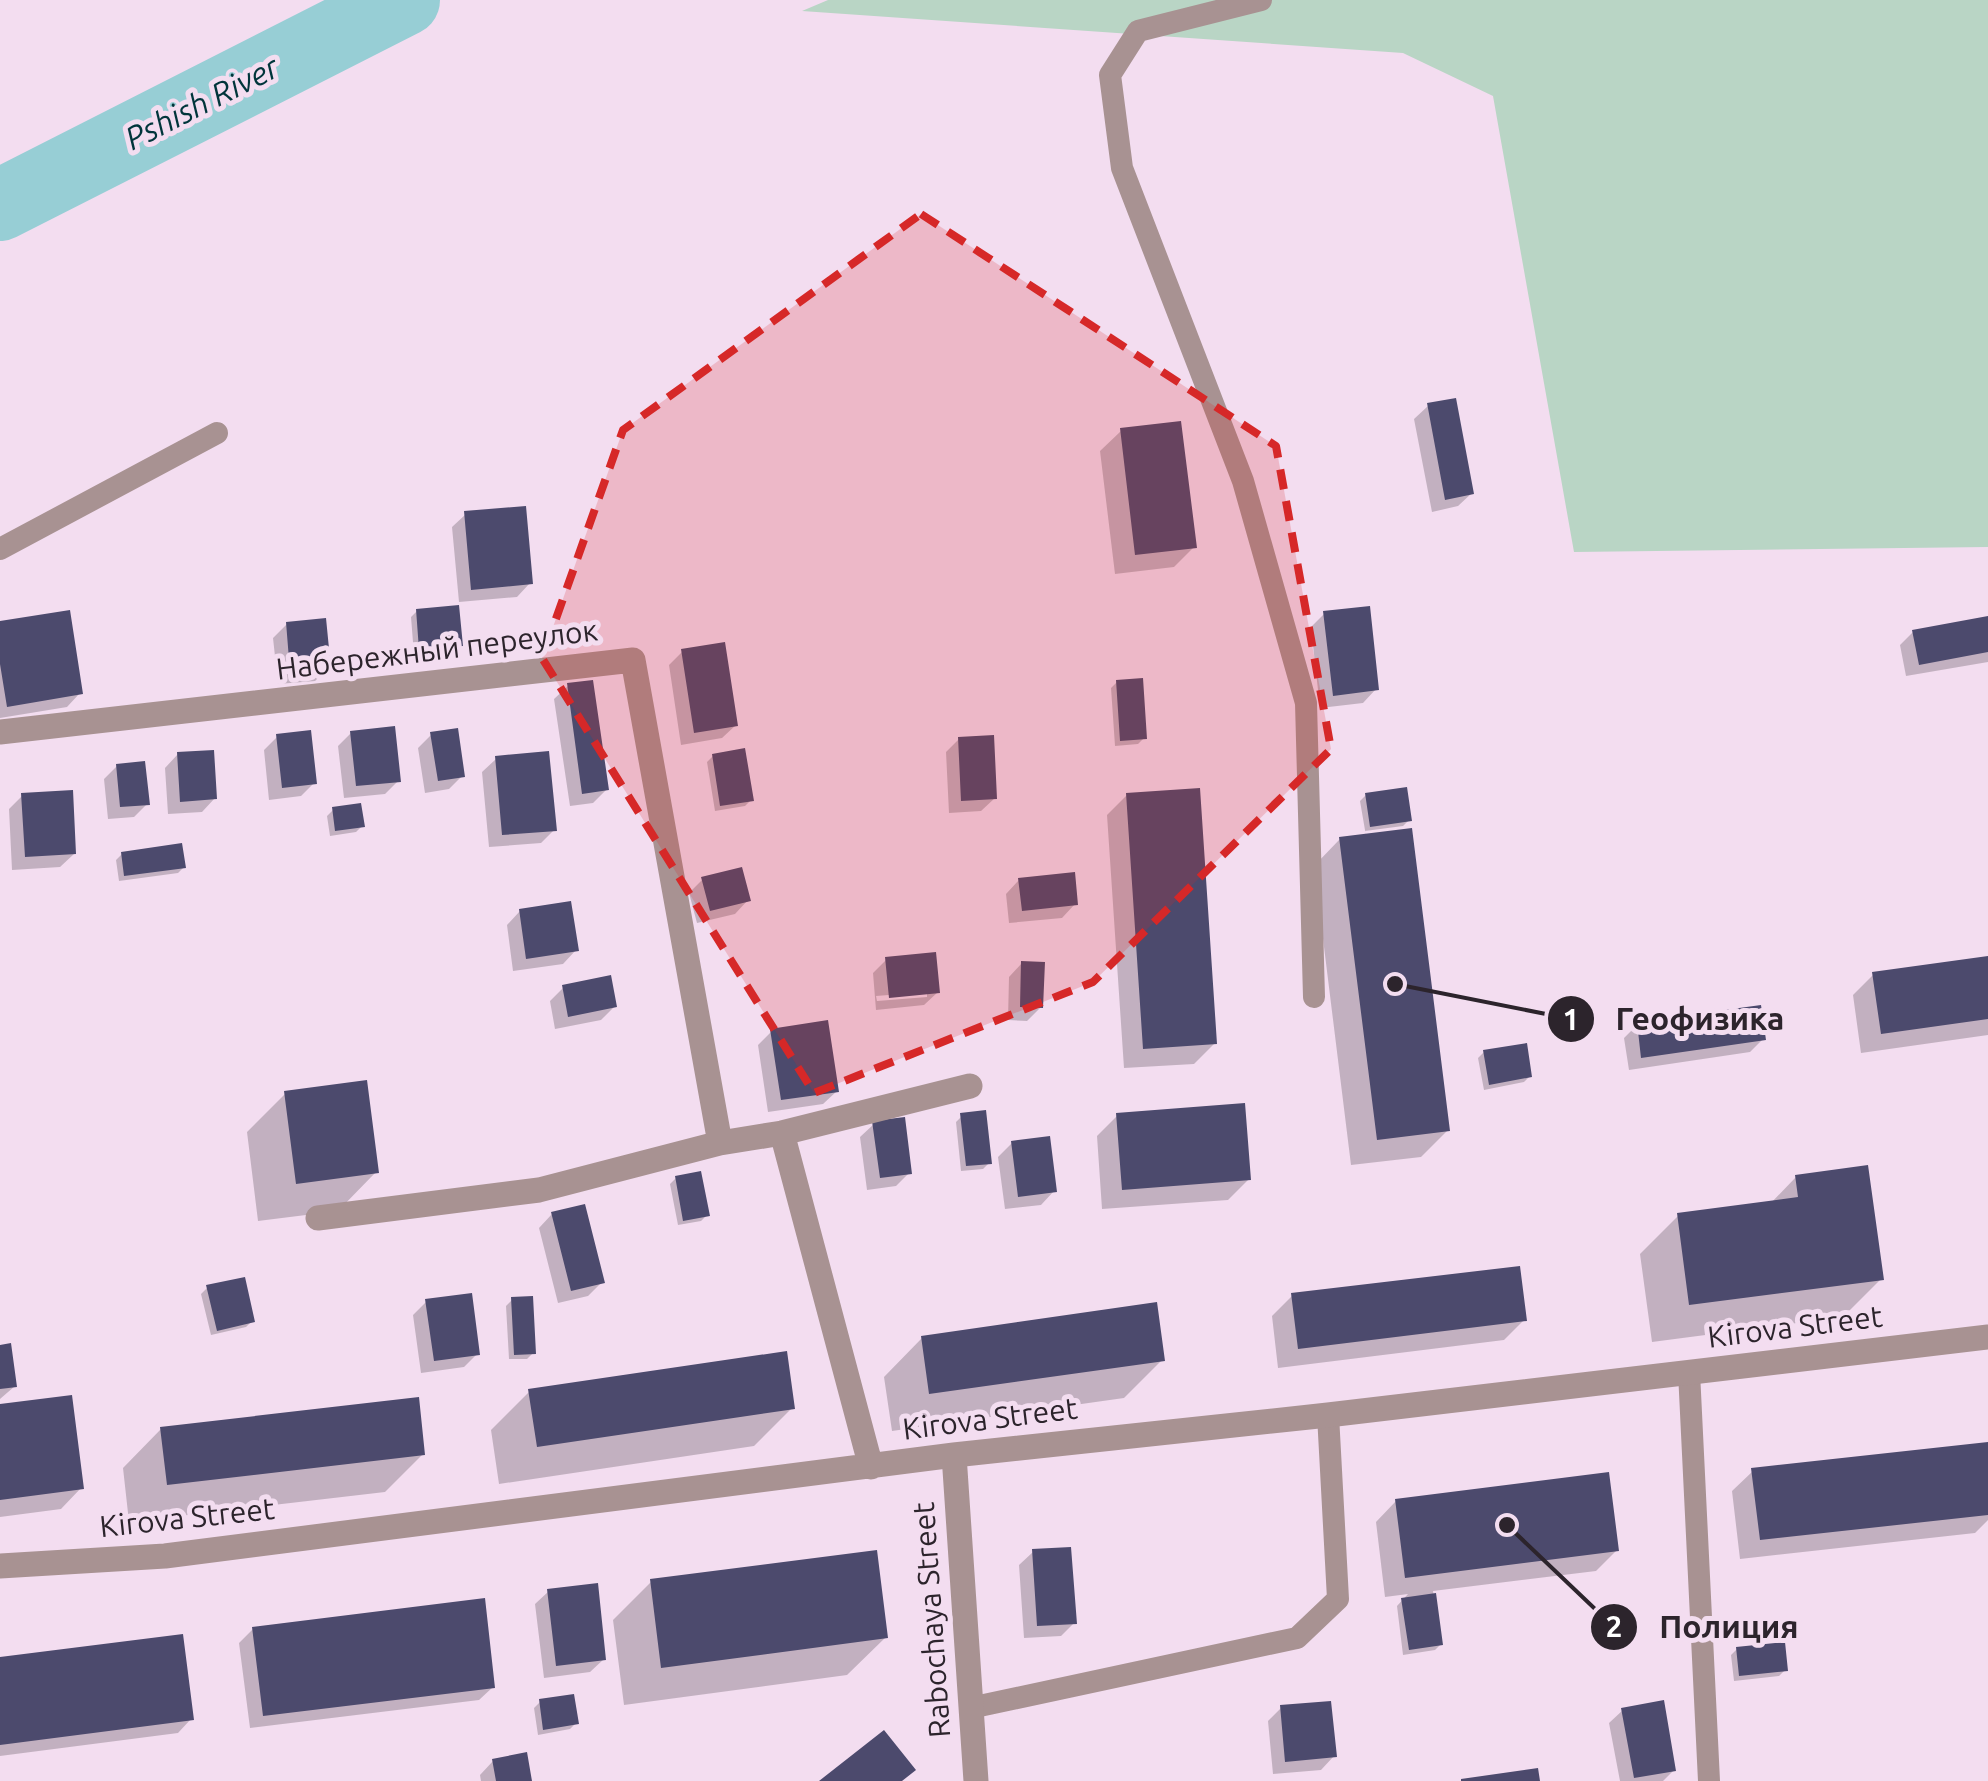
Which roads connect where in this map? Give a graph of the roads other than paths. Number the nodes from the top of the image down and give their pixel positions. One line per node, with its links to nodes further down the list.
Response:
1 (1261, 0): 5 (lane)
2 (218, 433): 3 (lane)
3 (0, 550)
4 (0, 732): 8 (street, Набережный переулок)
5 (1314, 997)
6 (970, 1086): 7 (street)
7 (782, 1133): 8 (street); 14 (street)
8 (720, 1143): 9 (street)
9 (318, 1218)
10 (1988, 1337): 11 (street, Kirova Street)
11 (1689, 1372): 12 (street, Kirova Street); 18 (lane)
12 (1328, 1415): 13 (street, Kirova Street); 16 (lane)
13 (954, 1455): 14 (street, Kirova Street); 16 (street, Rabochaya Street)
14 (872, 1467): 15 (street, Kirova Street)
15 (0, 1566)
16 (970, 1708): 17 (street, Rabochaya Street)
17 (976, 1781)
18 (1709, 1781)

